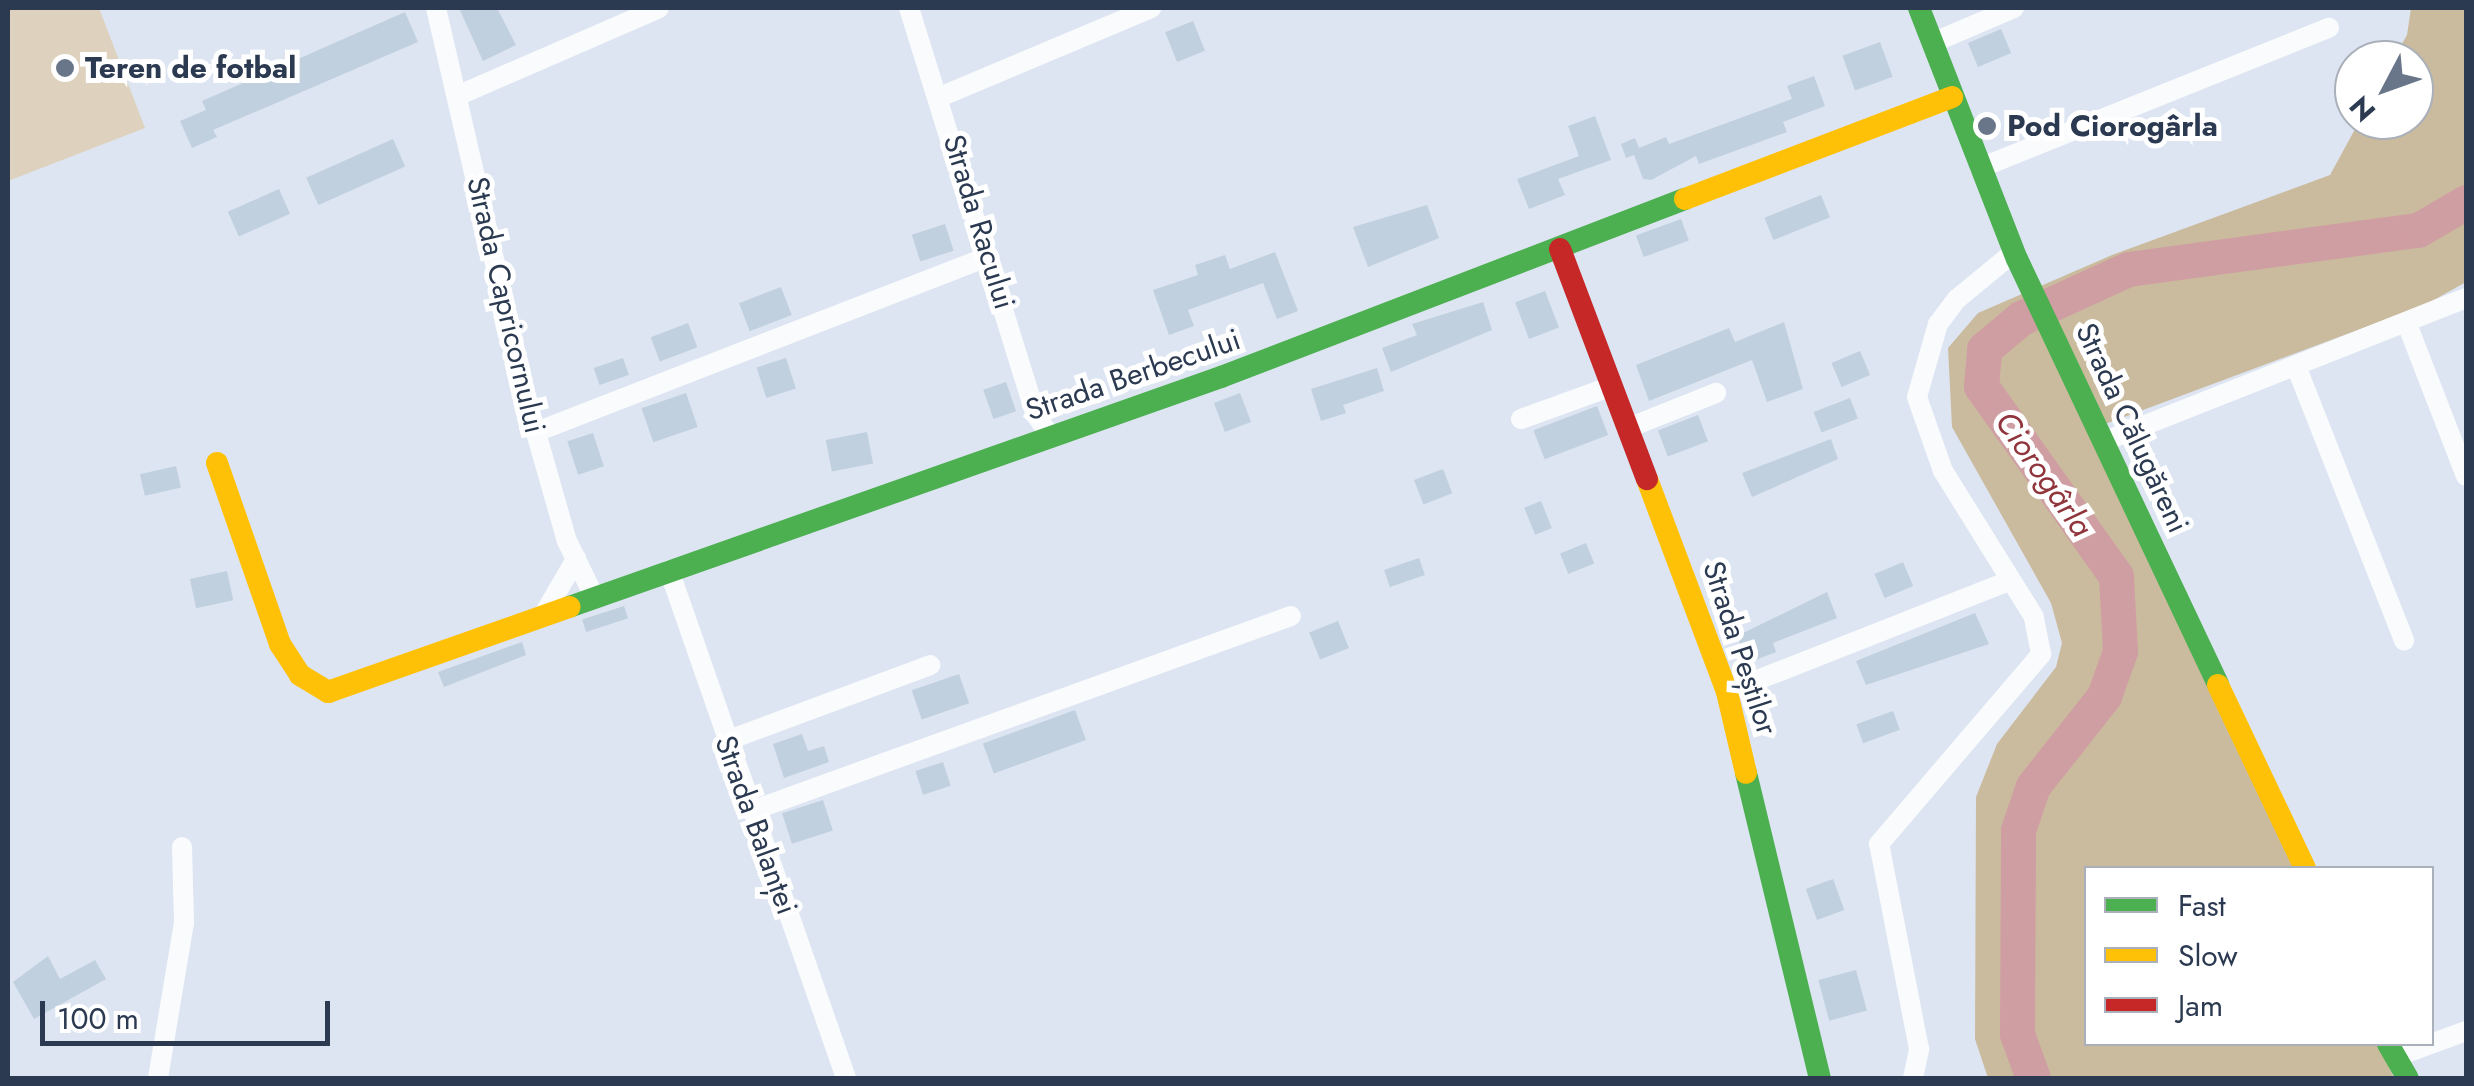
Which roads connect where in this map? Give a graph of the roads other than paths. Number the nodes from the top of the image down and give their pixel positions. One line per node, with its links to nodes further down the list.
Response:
1 (436, 8): 9 (street, Strada Capricornului)
2 (659, 8): 9 (street)
3 (909, 8): 10 (street, Strada Racului)
4 (1151, 8): 10 (street)
5 (1919, 8): 8 (street, Strada Călugăreni)
6 (2014, 8): 8 (street)
7 (2329, 28): 12 (street)
8 (1932, 43): 11 (street, Strada Călugăreni)
9 (457, 96): 23 (street, Strada Capricornului)
10 (942, 96): 14 (street, Strada Racului)
11 (1952, 96): 12 (street, Strada Călugăreni); 13 (street, Strada Berbecului)
12 (1980, 168): 15 (street, Strada Călugăreni)
13 (1560, 249): 19 (street, Strada Peștilor); 24 (street, Strada Berbecului)
14 (989, 256): 23 (street); 24 (street, Strada Racului)
15 (2015, 256): 25 (street, Strada Călugăreni); 30 (street)
16 (2466, 298): 17 (street)
17 (2406, 324): 18 (street); 27 (street)
18 (2296, 366): 25 (street); 34 (street)
19 (1612, 386): 21 (street); 22 (street, Strada Peștilor)
20 (1716, 393): 22 (street)
21 (1520, 419)
22 (1628, 428): 36 (street, Strada Peștilor)
23 (536, 432): 28 (street, Strada Capricornului)
24 (1050, 436): 29 (street, Strada Berbecului)
25 (2105, 441): 40 (street, Strada Călugăreni)
26 (217, 463): 32 (street, Strada Berbecului)
27 (2466, 476)
28 (576, 560): 31 (street, Strada Capricornului); 32 (street)
29 (669, 570): 31 (street, Strada Berbecului); 37 (street, Strada Balanței)
30 (2009, 581): 36 (street); 47 (street)
31 (594, 596): 32 (street, Strada Berbecului)
32 (544, 614)
33 (1292, 616): 38 (street)
34 (2404, 640)
35 (930, 666): 37 (street)
36 (1727, 692): 44 (street, Strada Peștilor)
37 (726, 741): 38 (street, Strada Balanței)
38 (751, 811): 46 (street, Strada Balanței)
39 (182, 847): 45 (street)
40 (2304, 866)
41 (2466, 1031): 42 (street)
42 (2434, 1039)
43 (2392, 1050): 48 (street)
44 (1814, 1077)
45 (158, 1078)
46 (846, 1078)
47 (1912, 1078)
48 (2408, 1078)

